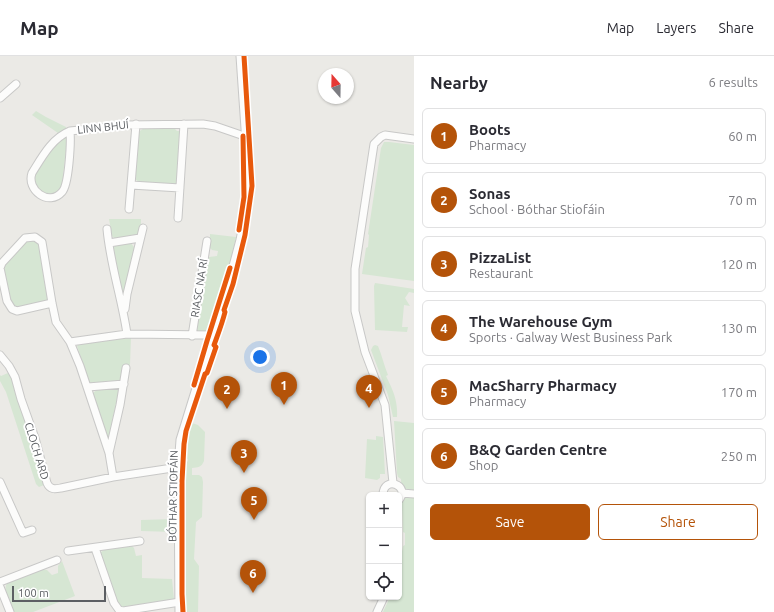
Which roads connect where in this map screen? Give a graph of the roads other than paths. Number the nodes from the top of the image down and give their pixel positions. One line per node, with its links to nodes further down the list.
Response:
1 (241, 56): 7 (street, BÓTHAR STIOFÁIN)
2 (16, 84): 3 (street)
3 (0, 98)
4 (136, 124): 5 (street, LINN BHUÍ); 6 (street, LINN BHUÍ); 9 (street, LINN BHUÍ)
5 (184, 124): 7 (street, LINN BHUÍ); 10 (street)
6 (70, 131): 6 (street, LINN BHUÍ)
7 (247, 137): 23 (street, BÓTHAR STIOFÁIN)
8 (414, 139): 33 (street)
9 (131, 185): 10 (street); 11 (street, LINN BHUÍ)
10 (180, 188): 12 (street)
11 (129, 209)
12 (178, 218)
13 (107, 228): 17 (street)
14 (143, 228): 15 (street)
15 (140, 238): 17 (street); 20 (street)
16 (207, 241): 22 (street, RIASC NA RÍ)
17 (109, 243): 20 (street)
18 (0, 268): 19 (street); 19 (street)
19 (52, 303): 24 (street)
20 (124, 313): 21 (street)
21 (127, 334): 22 (street); 24 (street)
22 (192, 336): 23 (street)
23 (213, 336): 30 (street, BÓTHAR STIOFÁIN)
24 (70, 342): 28 (street)
25 (0, 355): 31 (street, CLOCH ARD)
26 (126, 368): 27 (street)
27 (124, 384): 28 (street); 29 (street)
28 (88, 387): 29 (street)
29 (110, 453): 31 (street)
30 (179, 467): 31 (street, CLOCH ARD); 46 (street, BÓTHAR STIOFÁIN)
31 (113, 477)
32 (0, 482): 38 (street)
33 (393, 484): 34 (street); 35 (street)
34 (383, 492)
35 (400, 492)
36 (414, 494): 37 (street)
37 (402, 497)
38 (32, 530)
39 (140, 542): 40 (street)
40 (95, 548): 41 (street); 46 (street)
41 (68, 551)
42 (57, 560): 43 (street)
43 (0, 582)
44 (0, 587): 47 (street)
45 (383, 600): 49 (street)
46 (180, 602): 48 (street, BÓTHAR STIOFÁIN)
47 (10, 612)
48 (180, 612)
49 (377, 612)

